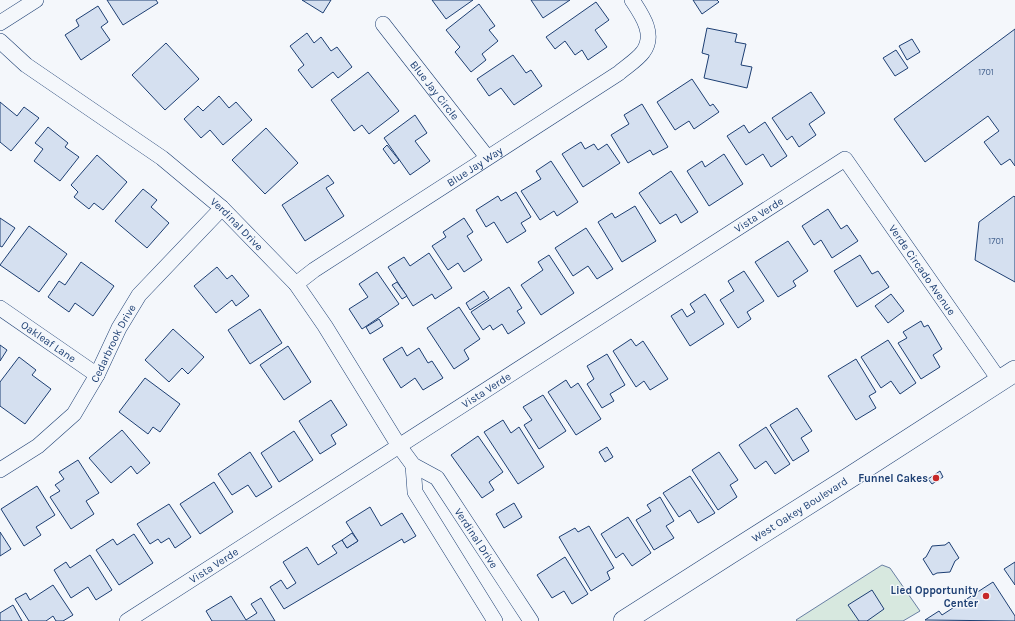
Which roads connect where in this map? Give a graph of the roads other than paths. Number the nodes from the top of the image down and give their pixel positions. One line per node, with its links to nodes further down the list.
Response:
1 (36, 0): 3 (street)
2 (632, 0): 6 (street, Blue Jay Way)
3 (0, 23)
4 (383, 24): 6 (street, Blue Jay Circle)
5 (0, 41): 8 (street, Verdinal Drive)
6 (487, 157): 9 (street, Blue Jay Way)
7 (845, 159): 12 (street, Verde Circado Avenue); 13 (street, Vista Verde)
8 (222, 208): 9 (street, Verdinal Drive); 11 (street, Cedarbrook Drive)
9 (296, 284): 13 (street, Verdinal Drive)
10 (0, 308): 11 (street, Oakleaf Lane)
11 (97, 375): 15 (street, Cedarbrook Drive)
12 (1008, 376): 19 (main road, West Oakey Boulevard)
13 (399, 446): 14 (street, Verdinal Drive); 16 (street, Vista Verde)
14 (412, 465): 17 (street); 18 (street, Verdinal Drive)
15 (0, 470)
16 (127, 621)
17 (495, 621)
18 (531, 621)
19 (624, 621)

